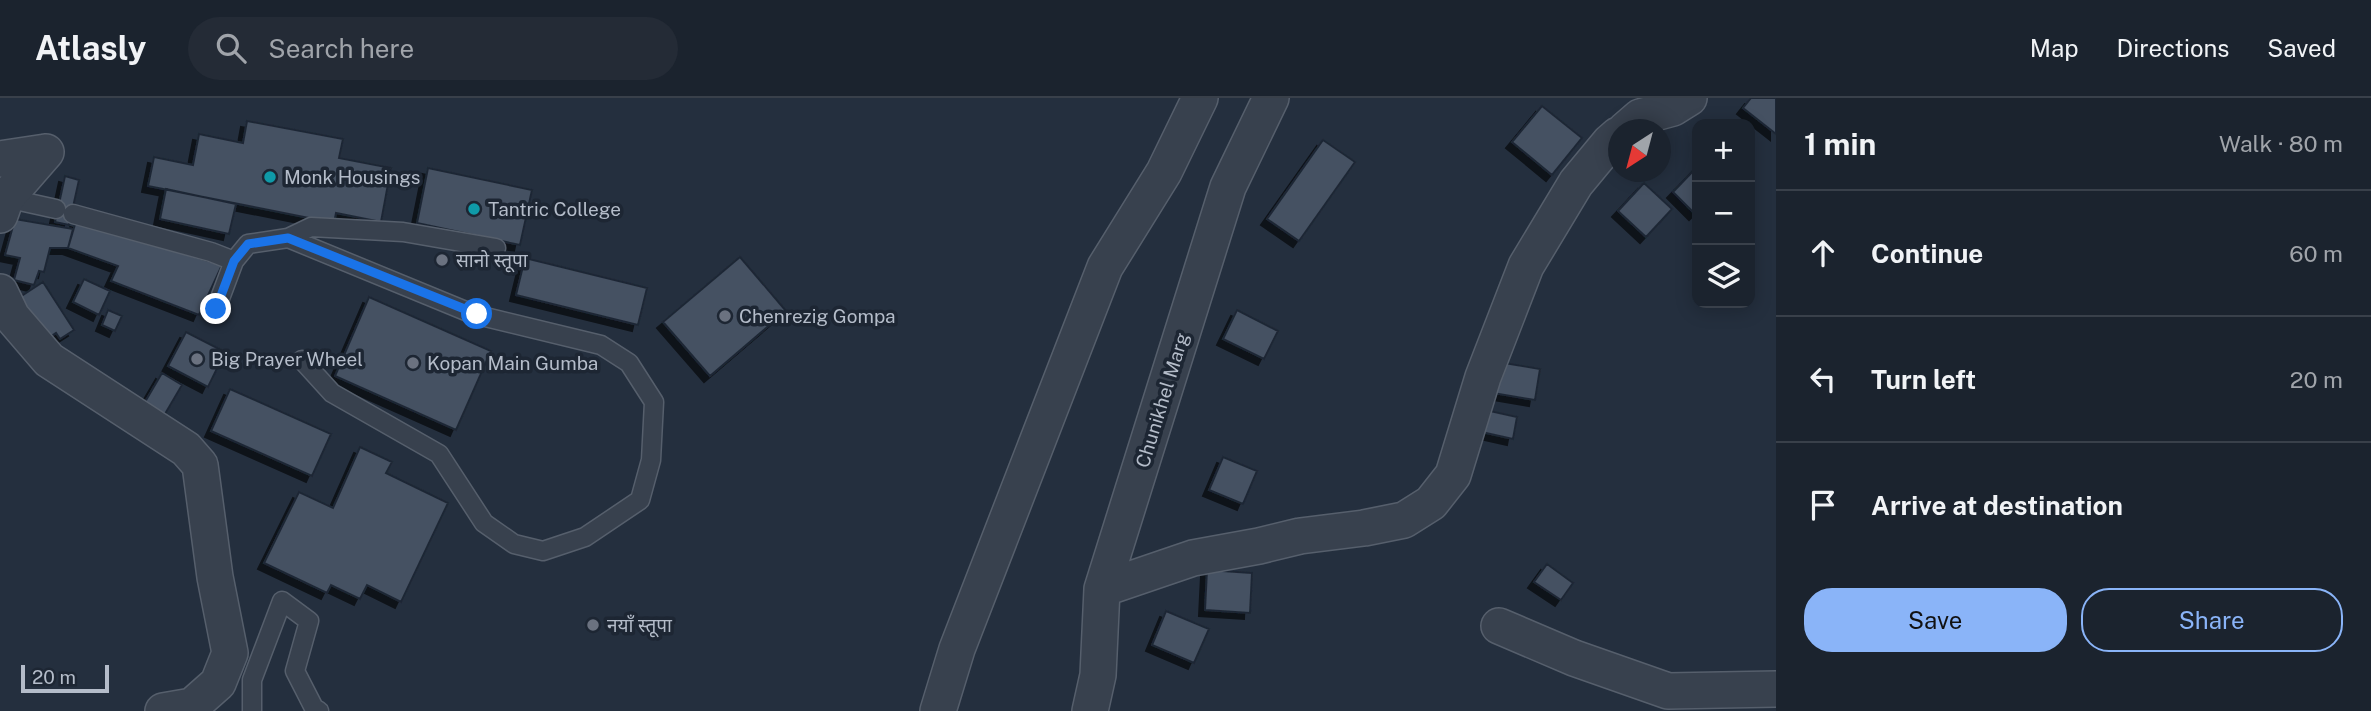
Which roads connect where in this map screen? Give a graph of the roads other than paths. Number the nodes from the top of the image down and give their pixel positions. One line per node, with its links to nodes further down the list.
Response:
1 (1200, 98): 20 (street)
2 (1271, 98): 14 (street, Chunikhel Marg)
3 (1689, 98): 4 (street)
4 (1629, 119)
5 (1608, 144): 14 (street)
6 (0, 159): 7 (street)
7 (3, 206): 10 (lane)
8 (288, 238): 9 (lane); 10 (lane); 13 (lane)
9 (496, 248)
10 (234, 261): 12 (lane)
11 (0, 292): 17 (street)
12 (216, 309)
13 (302, 360)
14 (1102, 589): 21 (street, Chunikhel Marg)
15 (1499, 626): 16 (street)
16 (1776, 689)
17 (185, 709)
18 (252, 711): 19 (lane)
19 (319, 711)
20 (938, 711)
21 (1090, 711)

